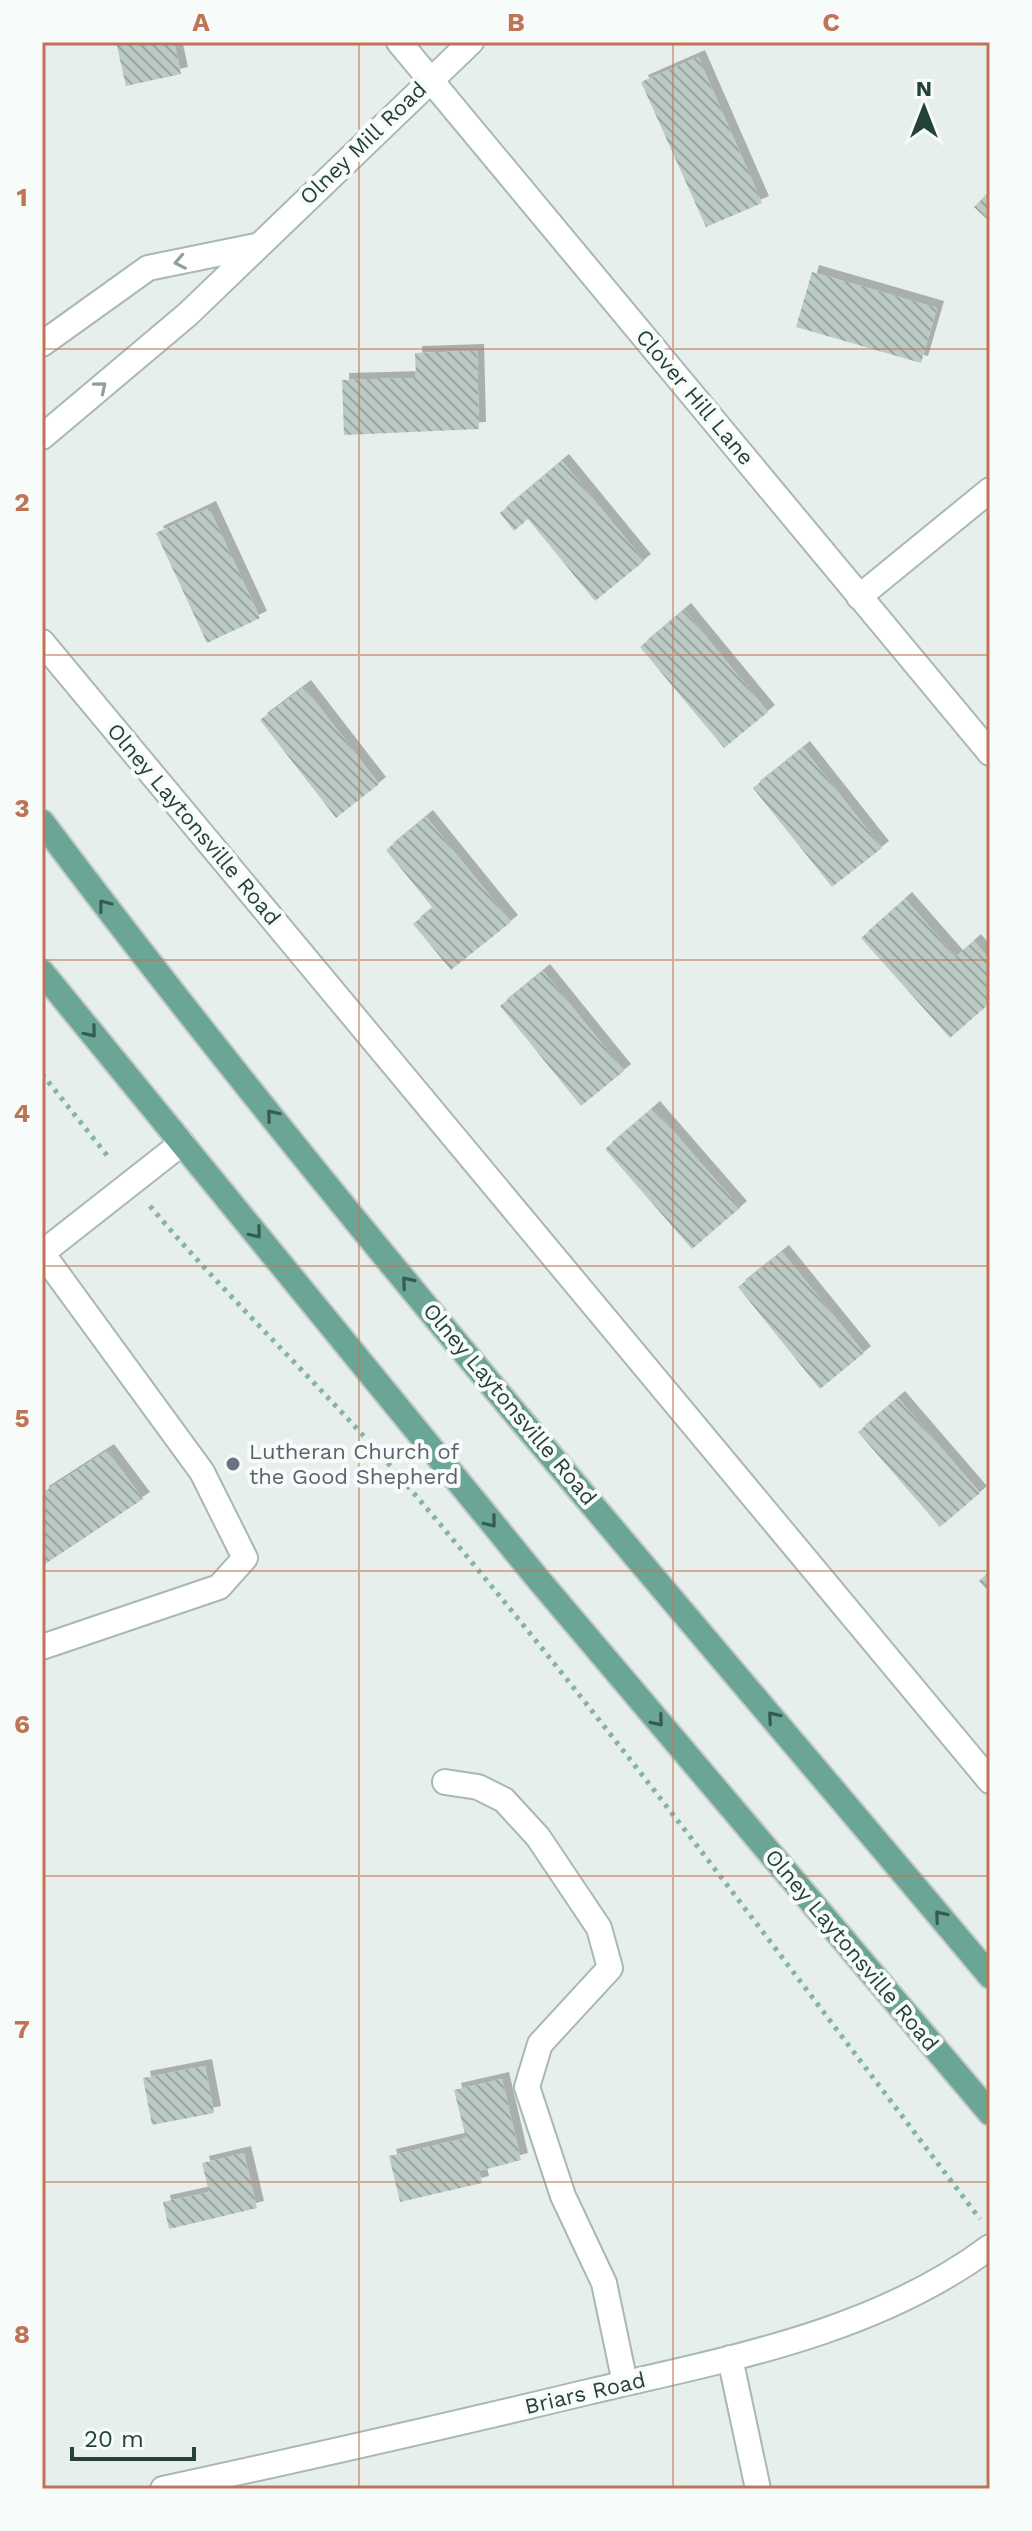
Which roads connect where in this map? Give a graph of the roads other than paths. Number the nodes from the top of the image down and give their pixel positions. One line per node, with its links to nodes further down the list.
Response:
1 (399, 42): 3 (street, Clover Hill Lane)
2 (471, 42): 3 (street, Olney Mill Road)
3 (431, 78): 4 (street, Olney Mill Road); 8 (street, Clover Hill Lane)
4 (256, 246): 5 (street, one-way to 5); 6 (street, Olney Mill Road, one-way to 4)
5 (42, 344)
6 (42, 437)
7 (990, 490): 8 (street)
8 (859, 597): 10 (street, Clover Hill Lane)
9 (42, 642): 16 (street, Olney Laytonsville Road)
10 (990, 753)
11 (42, 822): 18 (main road, Olney Laytonsville Road, one-way to 11)
12 (42, 972): 13 (main road, Olney Laytonsville Road, one-way to 13)
13 (182, 1143): 14 (street); 19 (main road, Olney Laytonsville Road, one-way to 19)
14 (42, 1253): 15 (street)
15 (42, 1647)
16 (990, 1781)
17 (445, 1782): 22 (street)
18 (990, 1976)
19 (990, 2113)
20 (990, 2247): 21 (street, Briars Road)
21 (730, 2358): 22 (street, Briars Road); 24 (street)
22 (625, 2383): 23 (street, Briars Road)
23 (163, 2489)
24 (758, 2489)

